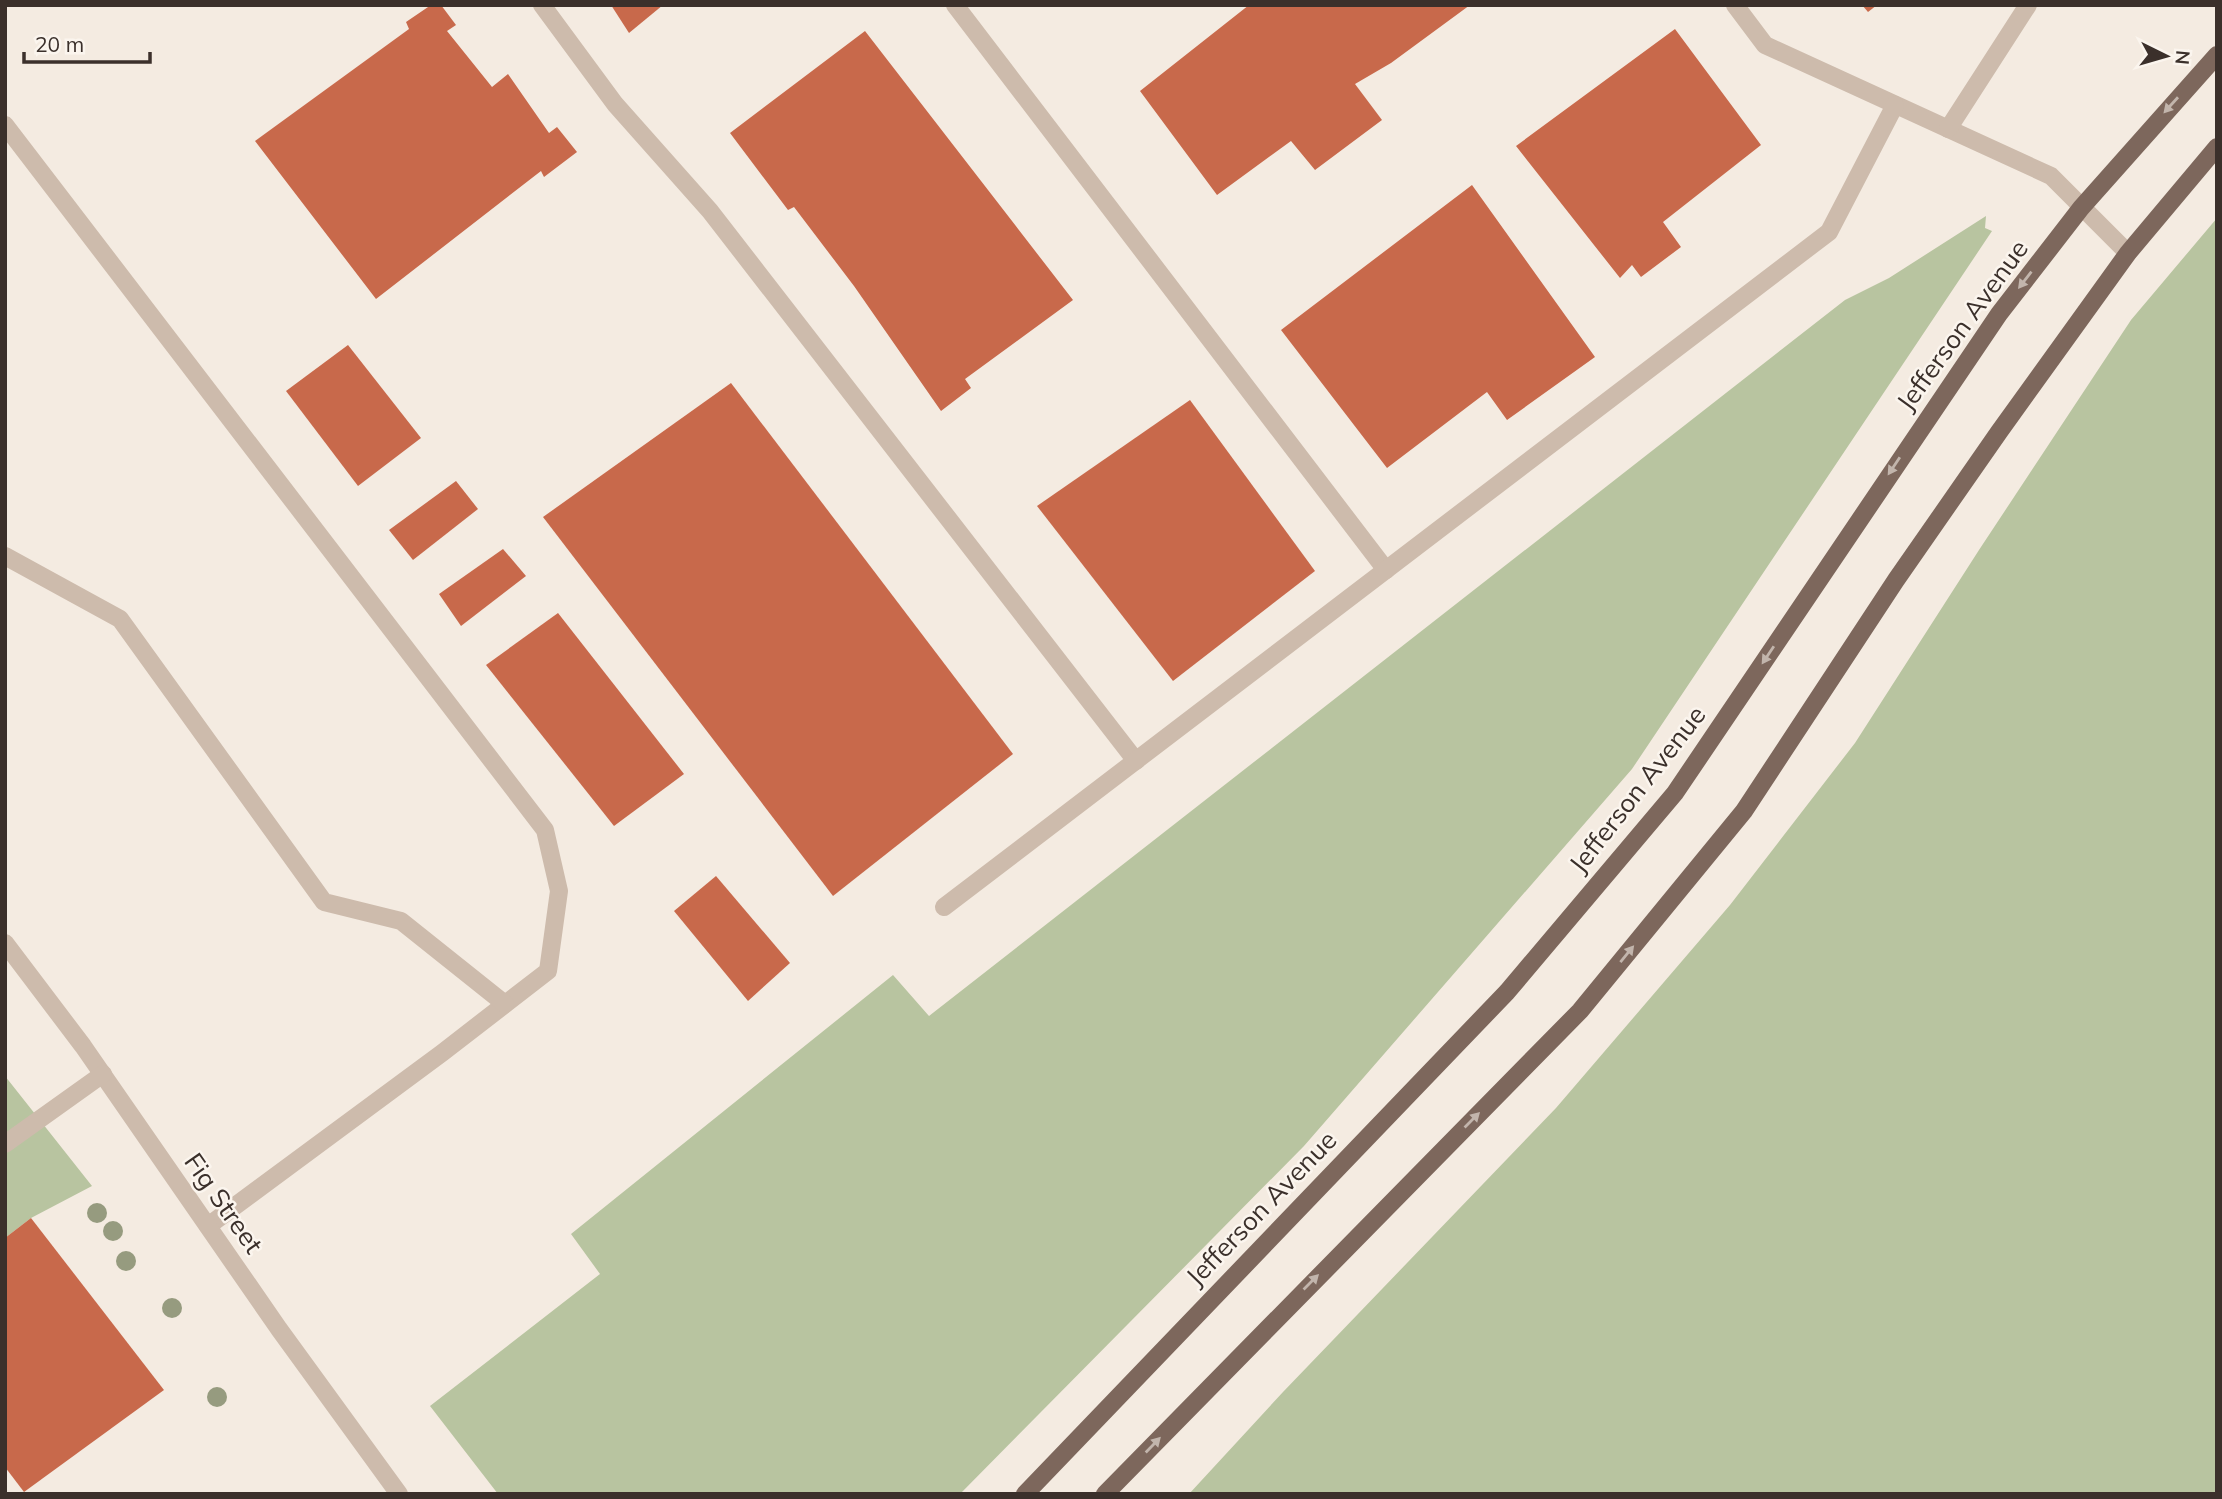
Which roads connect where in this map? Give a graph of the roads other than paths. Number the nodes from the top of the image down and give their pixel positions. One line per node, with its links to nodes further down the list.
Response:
1 (541, 5): 14 (street)
2 (955, 5): 13 (street)
3 (1735, 5): 6 (street)
4 (2028, 5): 8 (street)
5 (2217, 55): 10 (main road, Jefferson Avenue, one-way to 10)
6 (1895, 105): 8 (street); 13 (street)
7 (5, 125): 17 (street)
8 (1948, 129): 10 (street)
9 (2217, 147): 11 (main road)
10 (2081, 208): 11 (street); 22 (main road, Jefferson Avenue, one-way to 22)
11 (2128, 253): 23 (main road, one-way to 11)
12 (5, 556): 17 (street)
13 (1387, 570): 14 (street)
14 (1136, 761): 15 (street)
15 (944, 907)
16 (5, 943): 18 (street, Fig Street)
17 (505, 1004): 20 (street)
18 (103, 1074): 19 (street); 20 (street, Fig Street)
19 (5, 1144)
20 (208, 1226): 21 (street, Fig Street)
21 (399, 1494)
22 (1025, 1494)
23 (1105, 1494)

